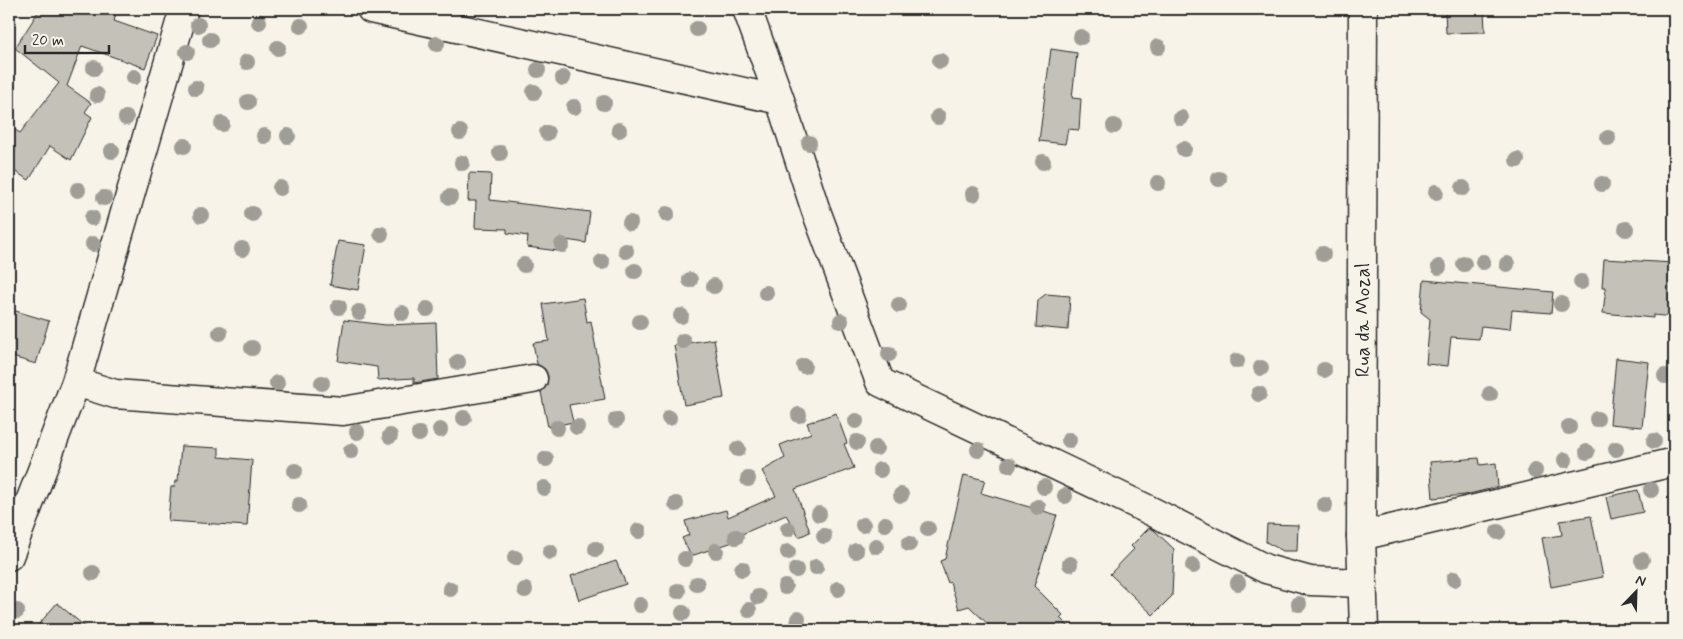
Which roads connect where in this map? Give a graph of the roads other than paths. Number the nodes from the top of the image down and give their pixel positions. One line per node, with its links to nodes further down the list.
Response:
1 (184, 9): 7 (street)
2 (372, 9): 5 (street)
3 (747, 9): 5 (street)
4 (1363, 9): 9 (street, Rua da Mozal)
5 (780, 100): 11 (street)
6 (533, 379): 7 (street)
7 (76, 382): 10 (street)
8 (1674, 462): 9 (street)
9 (1361, 536): 11 (street, Rua da Mozal)
10 (9, 556)
11 (1363, 583): 12 (street, Rua da Mozal)
12 (1364, 630)

